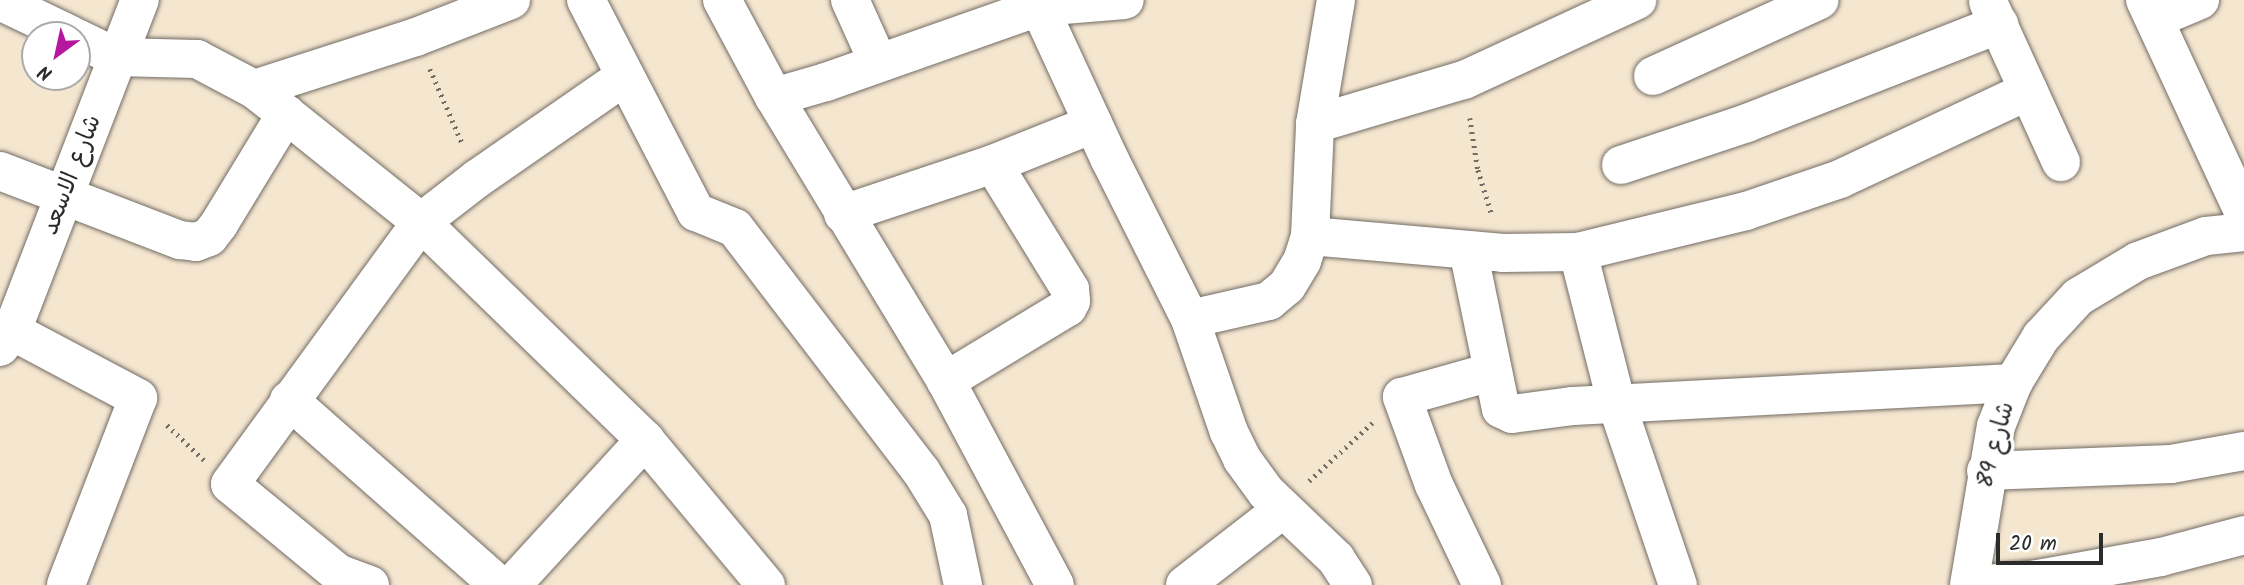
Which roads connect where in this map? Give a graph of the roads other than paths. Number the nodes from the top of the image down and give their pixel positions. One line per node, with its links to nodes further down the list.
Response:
1 (140, 0): 17 (street, شارع الاسعد)
2 (511, 0): 21 (street)
3 (586, 0): 20 (street)
4 (722, 0): 23 (street)
5 (850, 0): 18 (street)
6 (1125, 0): 12 (street)
7 (1336, 0): 26 (street)
8 (1637, 0): 26 (street)
9 (1820, 0): 19 (street)
10 (2200, 0): 13 (street)
11 (0, 1): 15 (street)
12 (1038, 3): 18 (street); 25 (street)
13 (2150, 10): 32 (street)
14 (1993, 12): 22 (street); 29 (street)
15 (42, 21)
16 (91, 45): 17 (street)
17 (116, 57): 21 (street); 31 (street, شارع الاسعد)
18 (878, 62): 23 (street)
19 (1653, 76)
20 (624, 77): 34 (street); 58 (street)
21 (254, 89): 24 (street)
22 (2028, 91): 27 (street); 38 (street)
23 (774, 97): 33 (street)
24 (286, 114): 31 (street); 34 (street)
25 (1093, 124): 28 (street); 40 (street)
26 (1315, 124): 36 (street)
27 (2062, 162)
28 (992, 164): 33 (street); 43 (street)
29 (1621, 165)
30 (0, 171): 31 (street)
31 (65, 195): 39 (street, شارع الاسعد)
32 (2244, 213)
33 (843, 214): 43 (street)
34 (421, 222): 45 (street); 47 (street)
35 (2244, 232): 44 (street, شارع 89)
36 (1310, 236): 37 (street); 40 (street)
37 (1468, 250): 38 (street); 42 (street)
38 (1578, 252): 46 (street)
39 (14, 287): 41 (street, شارع الاسعد)
40 (1190, 319): 50 (street)
41 (6, 339): 54 (street)
42 (1492, 372): 46 (street); 62 (street)
43 (946, 381): 59 (street)
44 (2013, 383): 46 (street); 49 (street, شارع 89)
45 (289, 400): 53 (street); 55 (street)
46 (1617, 405): 63 (street)
47 (645, 440): 56 (street); 57 (street)
48 (2244, 451): 49 (street)
49 (1986, 471): 64 (street, شارع 89)
50 (1283, 509): 60 (street); 61 (street)
51 (2244, 534): 52 (street)
52 (2164, 571): 65 (street)
53 (363, 584)
54 (66, 585)
55 (499, 585)
56 (512, 585)
57 (766, 585)
58 (963, 585)
59 (1055, 585)
60 (1185, 585)
61 (1353, 585)
62 (1482, 585)
63 (1678, 585)
64 (1969, 585)
65 (1977, 585)

